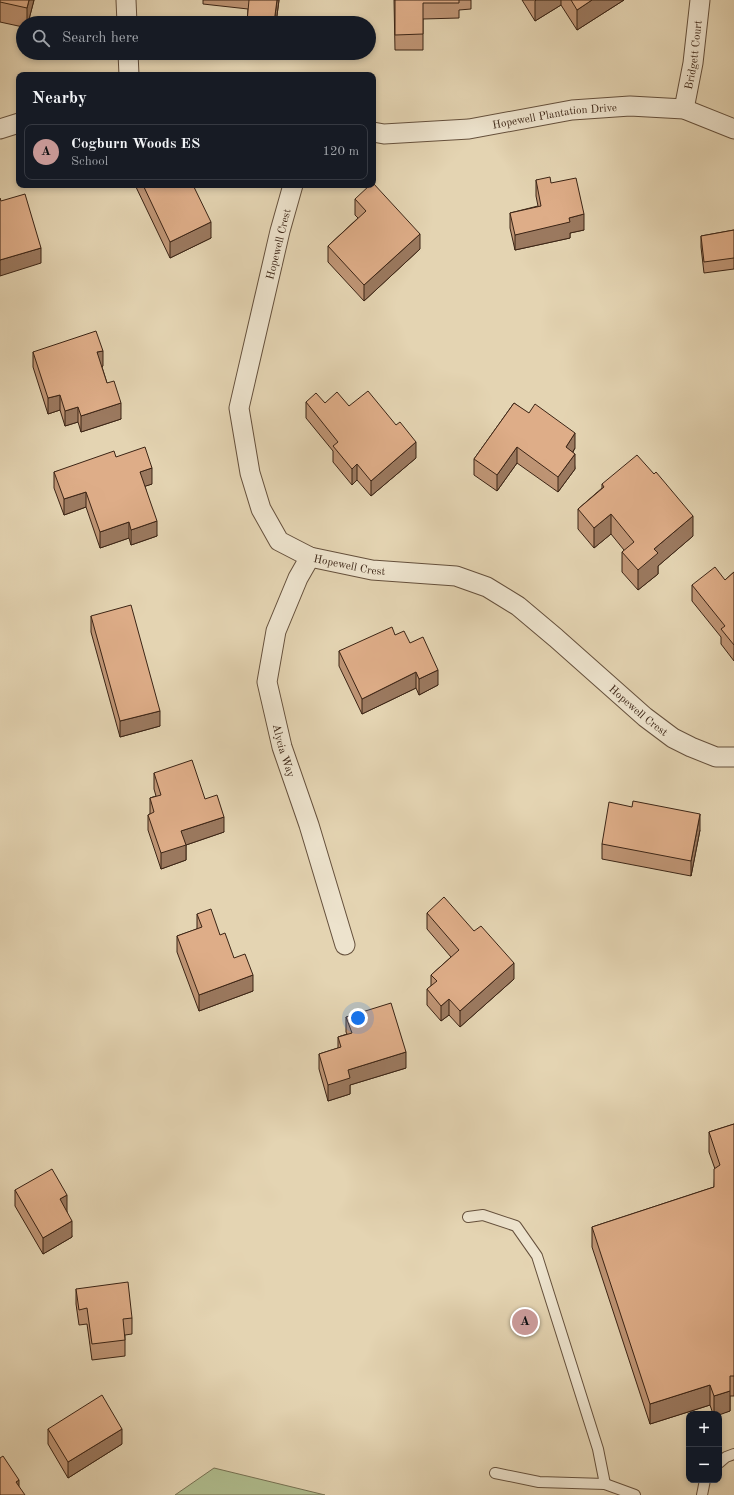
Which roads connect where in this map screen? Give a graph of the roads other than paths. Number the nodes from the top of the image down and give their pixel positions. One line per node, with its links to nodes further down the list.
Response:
1 (126, 0): 3 (street)
2 (700, 0): 6 (street, Bridgett Court)
3 (127, 16)
4 (128, 60): 5 (street)
5 (129, 72)
6 (684, 109): 9 (street, Hopewell Plantation Drive); 10 (street, Hopewell Plantation Drive)
7 (16, 123): 8 (street)
8 (0, 129)
9 (734, 129)
10 (376, 133)
11 (292, 188): 12 (street, Hopewell Crest)
12 (310, 557): 13 (street, Hopewell Crest); 14 (street, Alycia Way)
13 (734, 757)
14 (345, 945)
15 (468, 1217): 20 (lane)
16 (734, 1454): 17 (lane)
17 (722, 1461)
18 (495, 1473): 20 (lane)
19 (704, 1483): 22 (lane)
20 (605, 1484): 21 (lane)
21 (635, 1495)
22 (702, 1495)

